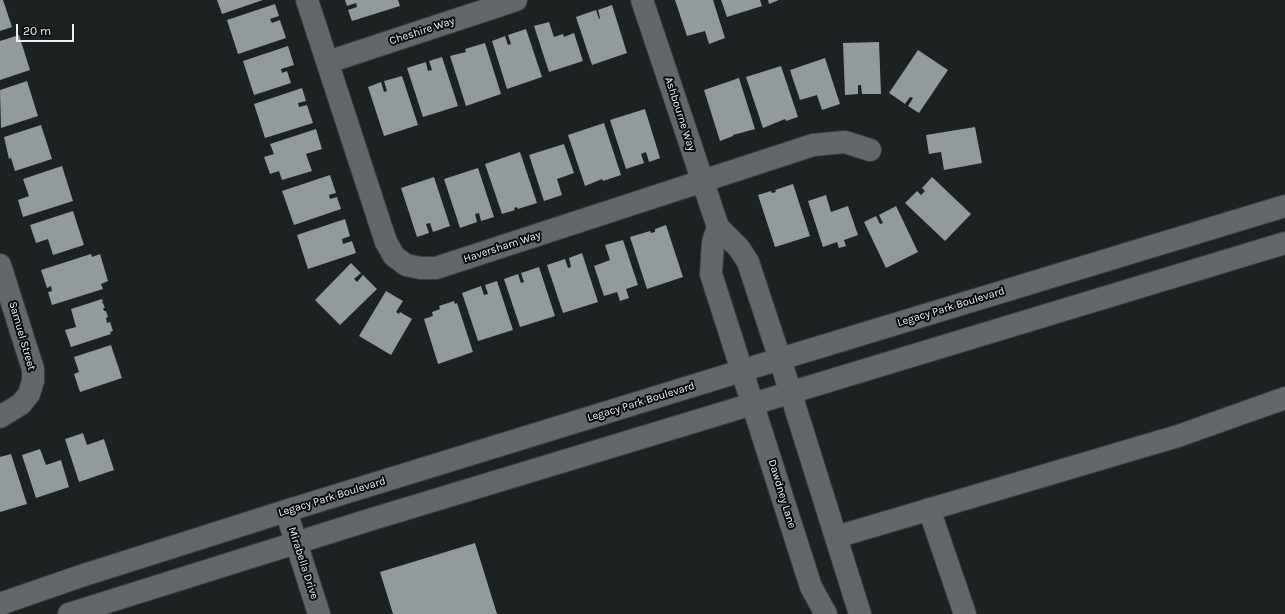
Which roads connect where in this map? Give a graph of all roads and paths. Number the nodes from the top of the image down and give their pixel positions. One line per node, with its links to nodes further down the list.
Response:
1 (307, 0): 4 (street, Haversham Way)
2 (516, 0): 4 (street, Cheshire Way)
3 (642, 0): 6 (street, Ashbourne Way)
4 (328, 62): 6 (street, Haversham Way)
5 (870, 150): 6 (street, Haversham Way)
6 (703, 182): 8 (street, Ashbourne Way)
7 (1285, 206): 11 (street, Legacy Park Boulevard)
8 (718, 227): 11 (street, Ashbourne Way); 12 (street)
9 (1285, 243): 13 (street)
10 (0, 265): 16 (street, Samuel Street)
11 (780, 359): 12 (street, Legacy Park Boulevard); 13 (street, Ashbourne Way)
12 (743, 371): 15 (street, Dawdney Lane); 18 (street, Legacy Park Boulevard)
13 (791, 392): 15 (street); 19 (street)
14 (1285, 398): 17 (street)
15 (753, 403): 20 (street); 24 (street, Dawdney Lane)
16 (0, 417)
17 (929, 509): 19 (street); 26 (street)
18 (286, 511): 20 (street, Mirabella Drive); 21 (street, Legacy Park Boulevard)
19 (836, 537): 25 (street)
20 (296, 543): 22 (street); 23 (street, Mirabella Drive)
21 (0, 604)
22 (69, 614)
23 (319, 614)
24 (826, 614)
25 (860, 614)
26 (965, 614)

